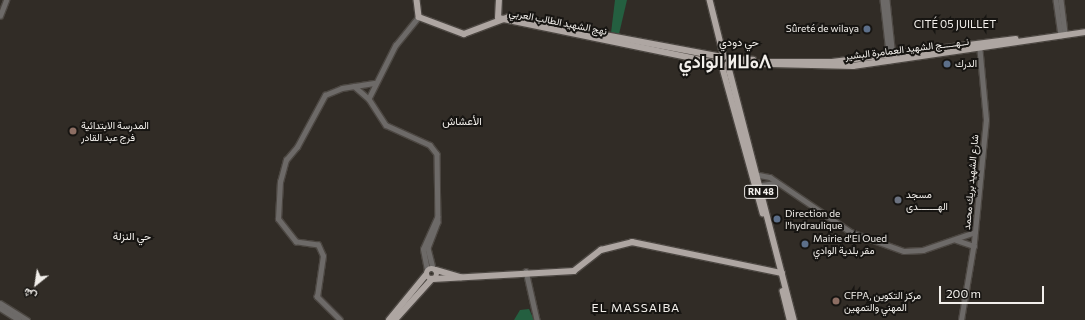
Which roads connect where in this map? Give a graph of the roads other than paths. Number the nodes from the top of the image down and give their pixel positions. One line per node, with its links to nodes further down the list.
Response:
1 (6, 0): 9 (street)
2 (417, 0): 10 (main road)
3 (499, 0): 11 (main road)
4 (710, 0): 17 (main road)
5 (883, 0): 16 (street)
6 (887, 0): 16 (street)
7 (1056, 0): 14 (street)
8 (1061, 0): 14 (street)
9 (0, 16)
10 (419, 18): 11 (main road); 18 (street)
11 (498, 18): 17 (main road, نهج الشهيد الطالب العربي)
12 (1085, 29): 14 (main road, نــهـــــج الشهيد العمامرة البشير)
13 (1085, 32): 14 (main road, نــهـــــج الشهيد العمامرة البشير)
14 (1063, 34): 15 (main road, نــهـــــج الشهيد العمامرة البشير)
15 (979, 47): 16 (main road, نــهـــــج الشهيد العمامرة البشير); 24 (street, شارع الشهيد بريك محمد)
16 (892, 58): 17 (main road, نــهـــــج الشهيد العمامرة البشير)
17 (725, 61): 21 (main road, RN 48)
18 (374, 83): 19 (street); 20 (street)
19 (354, 86): 20 (street); 36 (street)
20 (369, 99): 27 (street)
21 (754, 174): 22 (street); 23 (main road, RN 48)
22 (776, 183): 23 (street); 25 (street)
23 (757, 186): 29 (main road, RN 48)
24 (975, 232): 25 (street); 26 (street, شارع الشهيد بريك محمد)
25 (954, 240): 26 (street)
26 (974, 246): 42 (street, شارع الشهيد بريك محمد)
27 (430, 271): 30 (main road); 30 (main road); 31 (main road); 37 (main road)
28 (526, 271): 29 (main road); 31 (main road); 39 (street)
29 (780, 273): 40 (main road, RN 48); 41 (main road, RN 48)
30 (432, 279): 31 (main road); 38 (main road)
31 (469, 279)
32 (0, 302): 35 (street)
33 (0, 308): 34 (street)
34 (19, 320)
35 (27, 320)
36 (340, 320)
37 (389, 320)
38 (394, 320)
39 (538, 320)
40 (790, 320)
41 (794, 320)
42 (962, 320)

